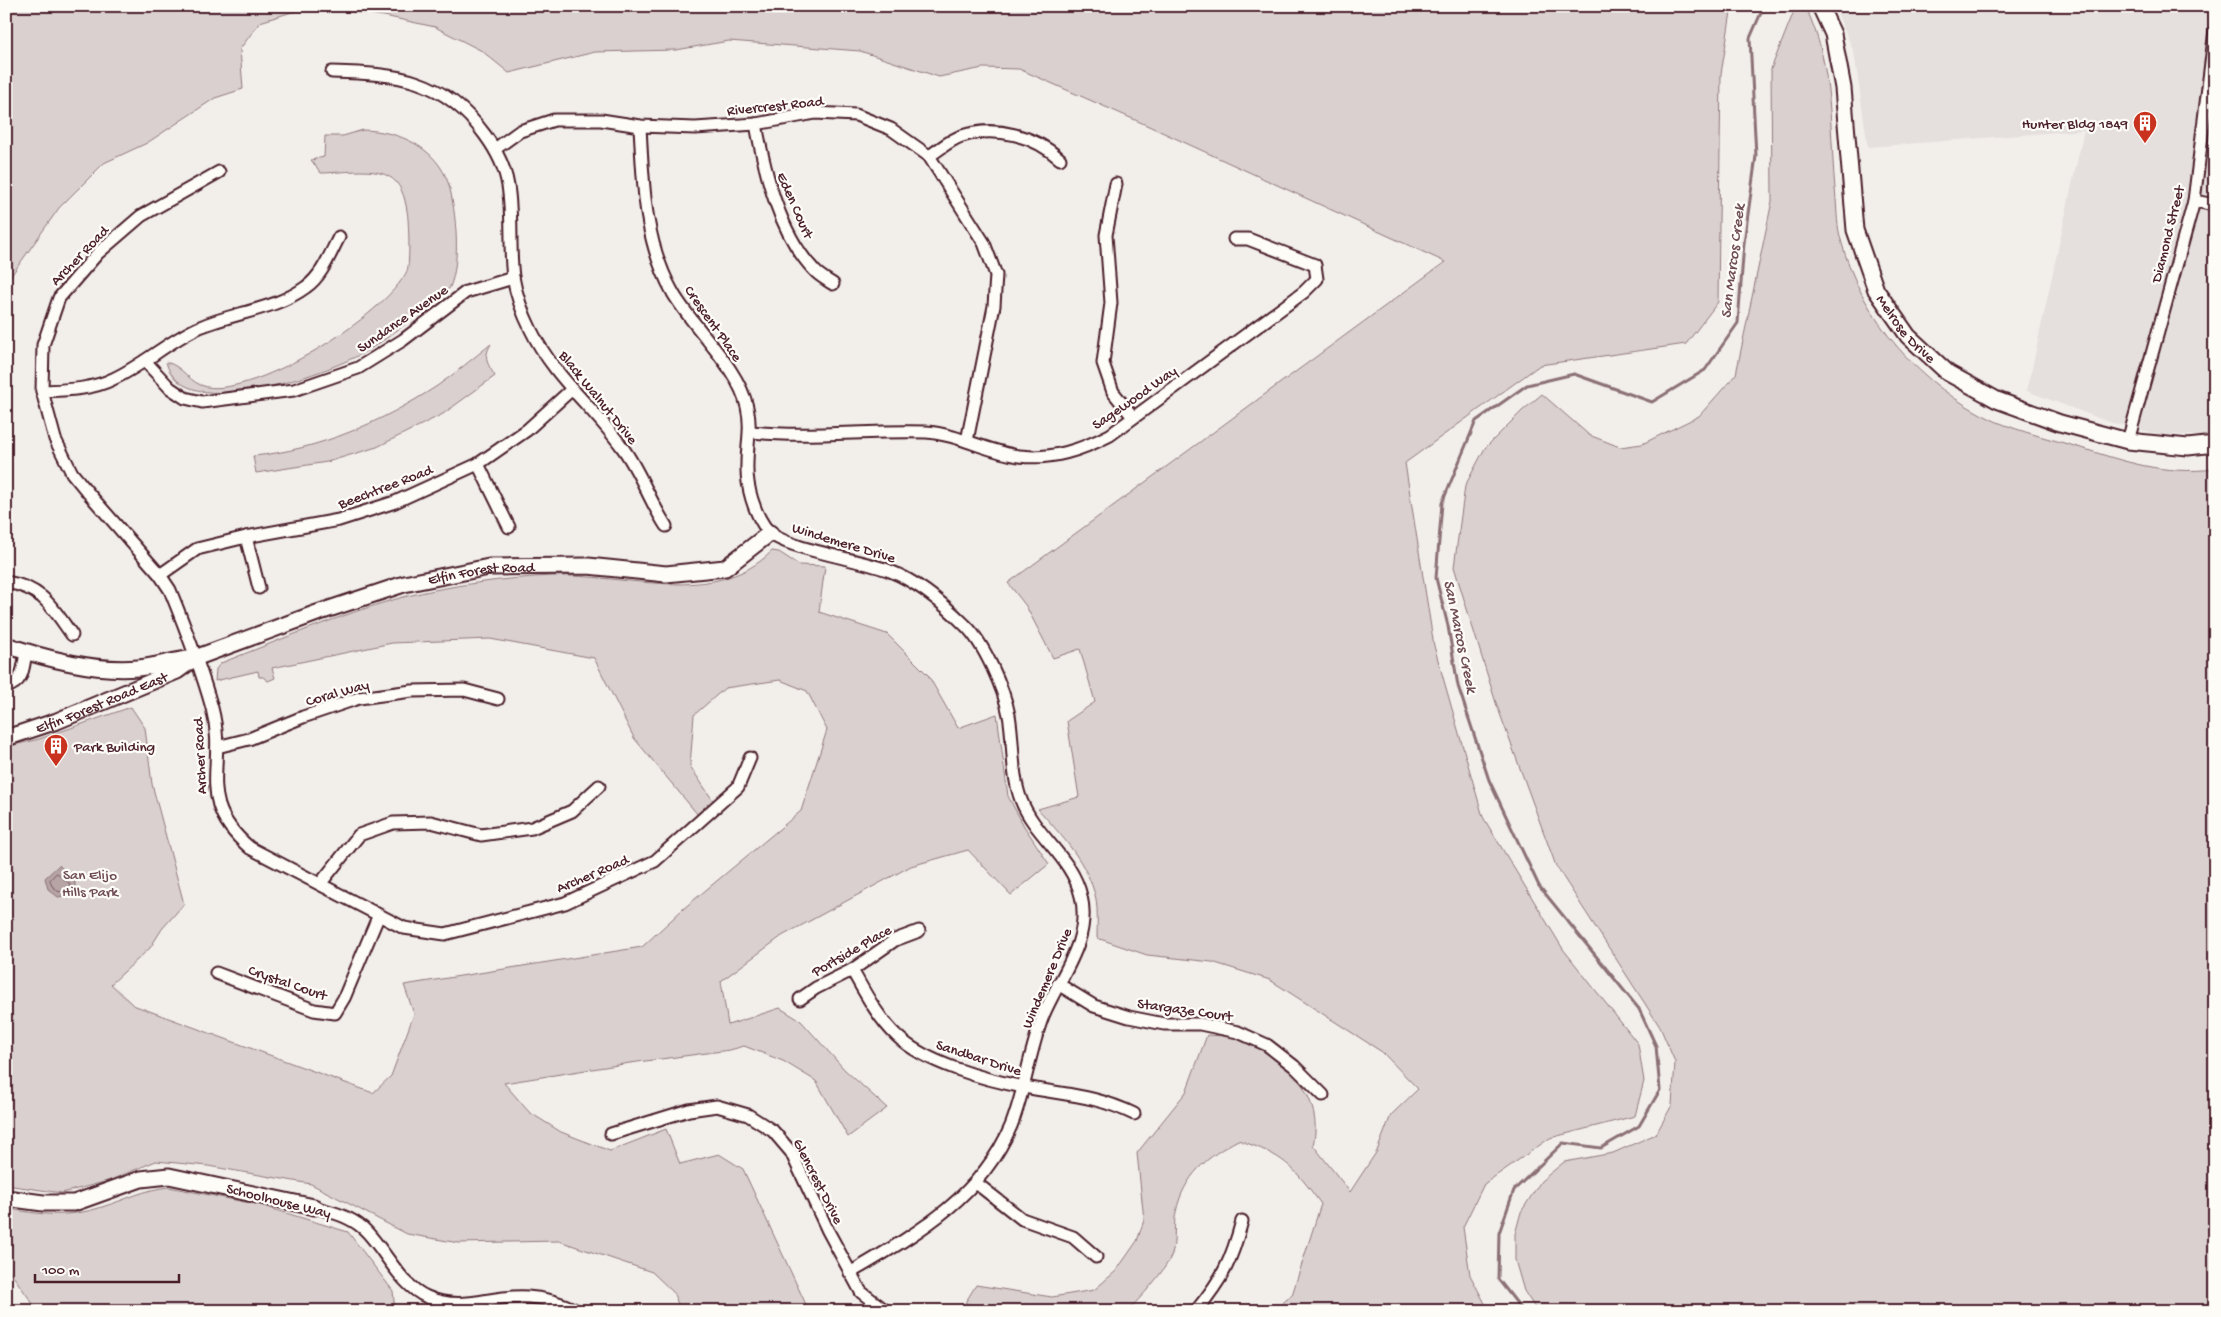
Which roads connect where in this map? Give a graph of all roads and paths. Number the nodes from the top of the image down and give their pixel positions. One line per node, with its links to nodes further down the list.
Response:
1 (1820, 6): 23 (street, Melrose Drive)
2 (2215, 30): 11 (street, Diamond Street)
3 (332, 72): 6 (street, Black Walnut Drive)
4 (756, 124): 5 (street, Rivercrest Road); 7 (street, Rivercrest Road); 16 (street, Eden Court)
5 (640, 126): 6 (street, Rivercrest Road); 21 (street, Crescent Place)
6 (495, 149): 15 (street, Black Walnut Drive)
7 (929, 156): 8 (street); 22 (street, Rivercrest Road)
8 (1060, 160)
9 (219, 172): 19 (street, Archer Road)
10 (1116, 184): 20 (street)
11 (2194, 201): 12 (street); 23 (street, Diamond Street)
12 (2215, 205)
13 (339, 237): 17 (street)
14 (1234, 239): 20 (street, Sagewood Way)
15 (513, 278): 17 (street, Sundance Avenue); 18 (street, Black Walnut Drive)
16 (833, 284)
17 (146, 361): 19 (street)
18 (571, 390): 25 (street, Beechtree Road); 26 (street, Black Walnut Drive)
19 (42, 391): 30 (street, Archer Road)
20 (1133, 418): 22 (street, Sagewood Way)
21 (751, 432): 22 (street, Sagewood Way); 28 (street, Crescent Place)
22 (967, 441)
23 (2128, 441): 24 (street, Melrose Drive)
24 (2215, 444)
25 (478, 464): 27 (street); 29 (street, Beechtree Road)
26 (666, 526)
27 (509, 527)
28 (770, 533): 36 (street, Elfin Forest Road); 48 (street, Windemere Drive)
29 (246, 537): 30 (street, Beechtree Road); 32 (street)
30 (160, 575): 36 (street, Archer Road)
31 (6, 582): 33 (street)
32 (259, 588)
33 (72, 635)
34 (6, 645): 35 (street)
35 (26, 652): 36 (street); 37 (street)
36 (195, 658): 39 (street, Elfin Forest Road East); 40 (street, Archer Road)
37 (6, 687)
38 (498, 700): 40 (street, Coral Way)
39 (6, 738)
40 (217, 747): 43 (street, Archer Road)
41 (750, 758): 44 (street, Archer Road)
42 (599, 786): 43 (street)
43 (320, 884): 44 (street, Archer Road)
44 (378, 917): 47 (street, Crystal Court)
45 (919, 931): 46 (street, Portside Place)
46 (852, 970): 49 (street, Portside Place); 50 (street, Sandbar Drive)
47 (216, 973)
48 (1058, 984): 50 (street, Windemere Drive); 51 (street, Stargaze Court)
49 (800, 999)
50 (1022, 1087): 52 (street, Sandbar Drive); 54 (street, Windemere Drive)
51 (1323, 1095)
52 (1134, 1114)
53 (611, 1134): 59 (street, Glencrest Drive)
54 (976, 1183): 58 (street); 59 (street, Windemere Drive)
55 (6, 1198): 56 (street, Schoolhouse Way)
56 (314, 1207): 60 (street, Schoolhouse Way)
57 (1242, 1221): 62 (street)
58 (1096, 1257)
59 (850, 1273): 61 (street, Glencrest Drive)
60 (578, 1311)
61 (886, 1311)
62 (1196, 1311)

